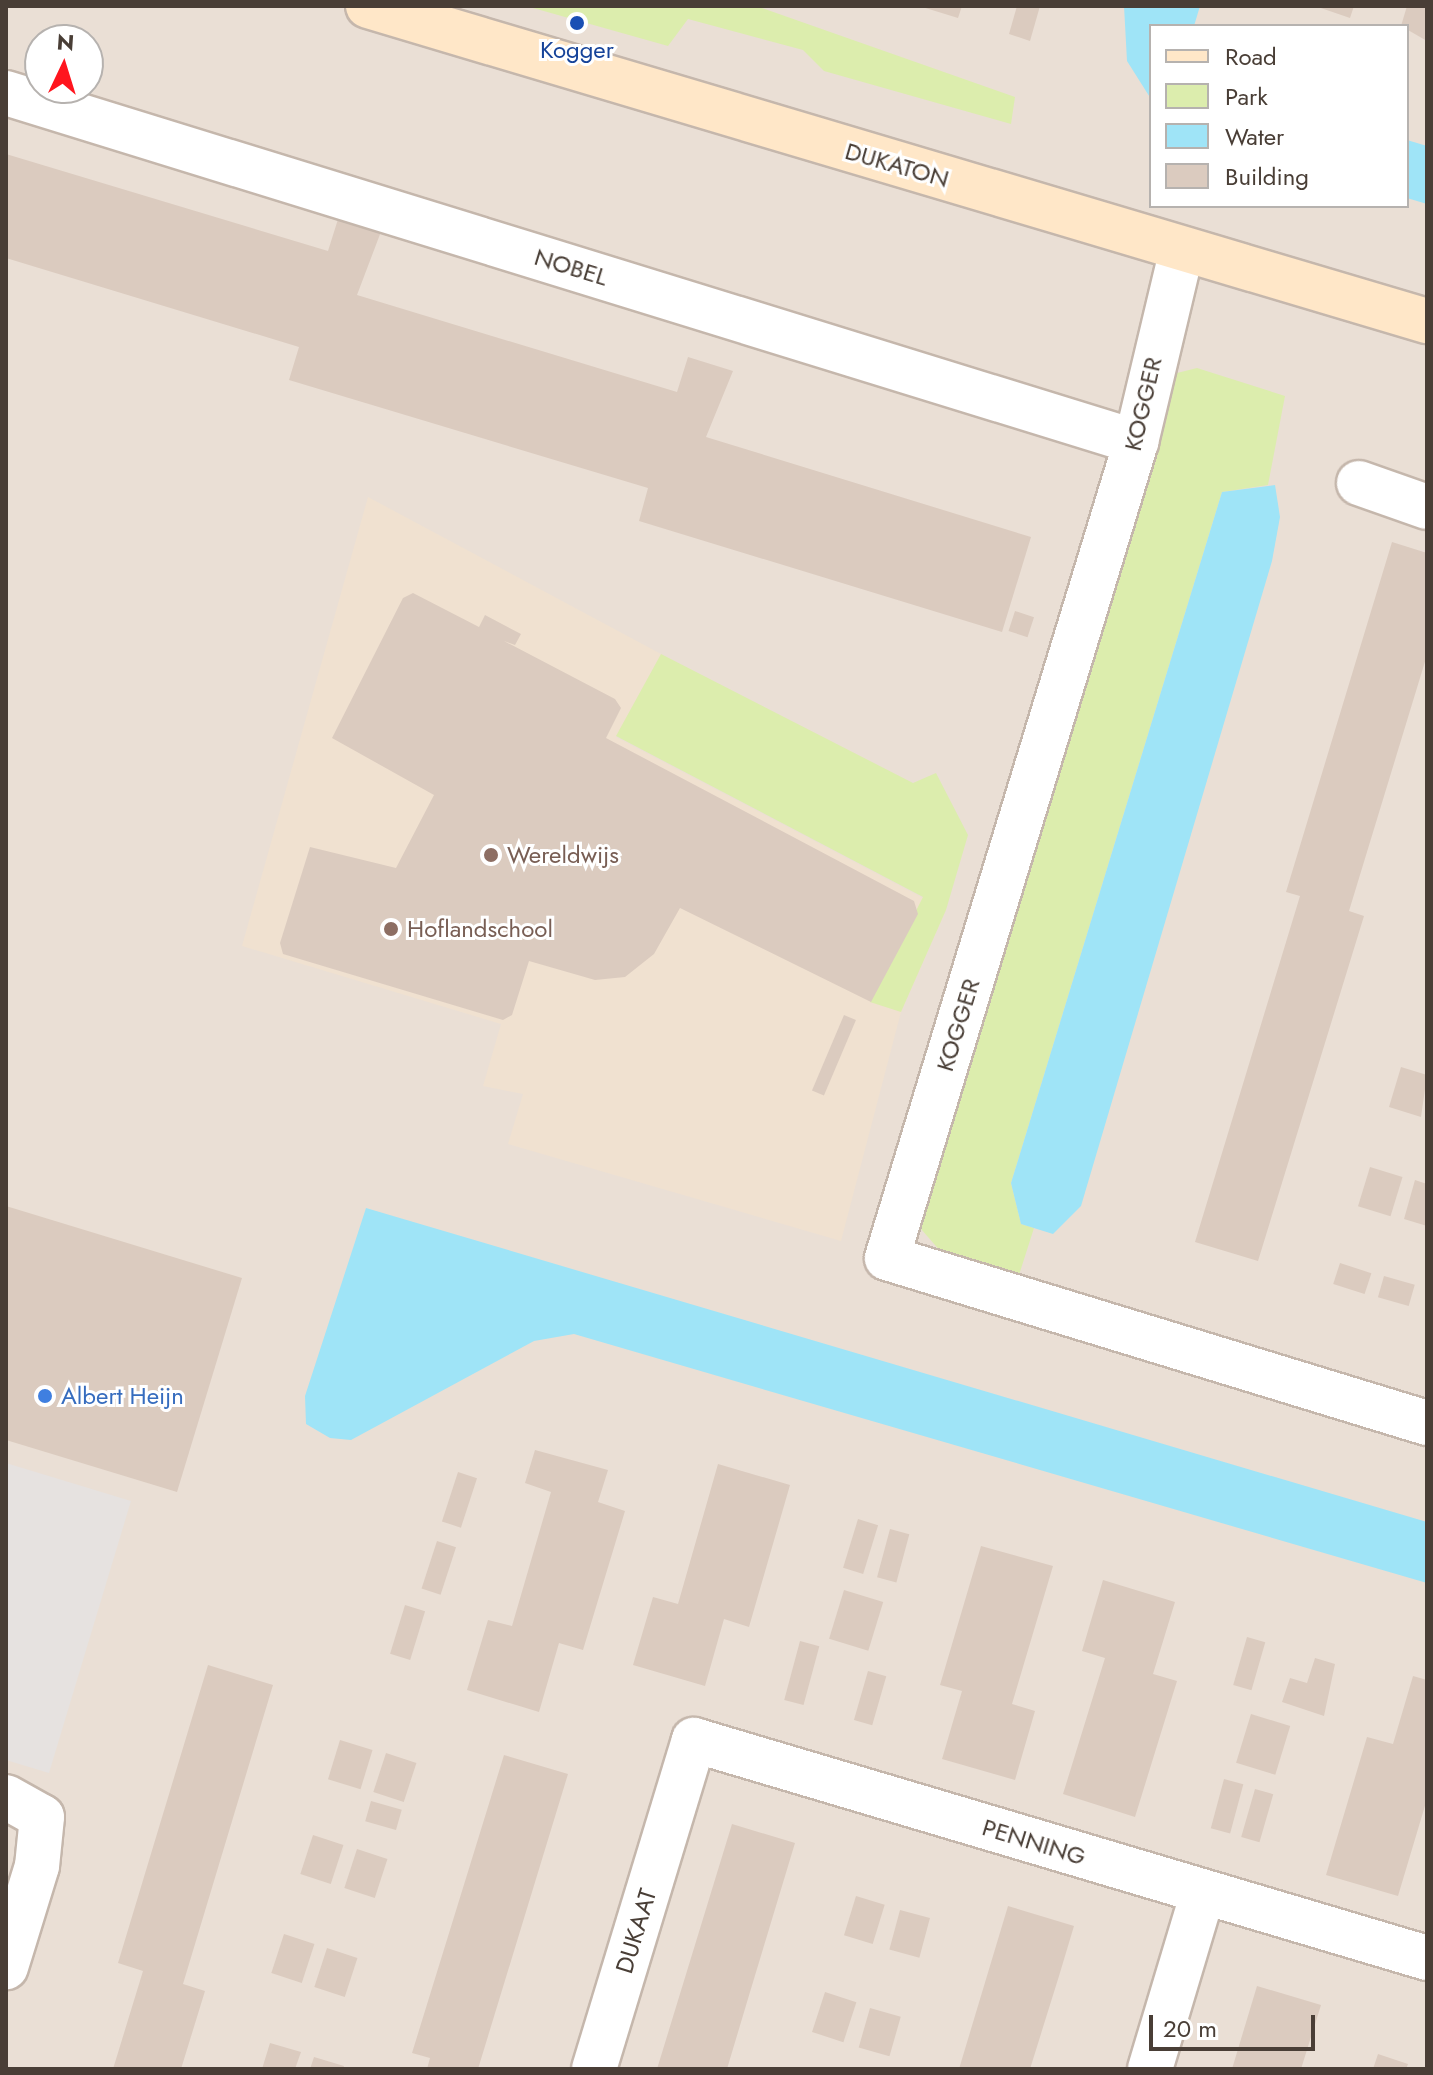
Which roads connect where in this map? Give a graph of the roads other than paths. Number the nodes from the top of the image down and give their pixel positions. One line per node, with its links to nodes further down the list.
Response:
1 (368, 6): 3 (street, DUKATON)
2 (6, 93): 5 (street, NOBEL)
3 (1182, 249): 4 (street, DUKATON); 5 (street, KOGGER)
4 (1427, 321)
5 (1136, 442): 8 (street, KOGGER)
6 (1359, 483): 7 (street)
7 (1427, 507)
8 (1427, 1423)
9 (678, 1792): 11 (street, PENNING); 14 (street, DUKAAT)
10 (24, 1807): 13 (street)
11 (1203, 1892): 12 (street, PENNING); 15 (street)
12 (1427, 1958)
13 (6, 1967)
14 (594, 2069)
15 (1150, 2069)

